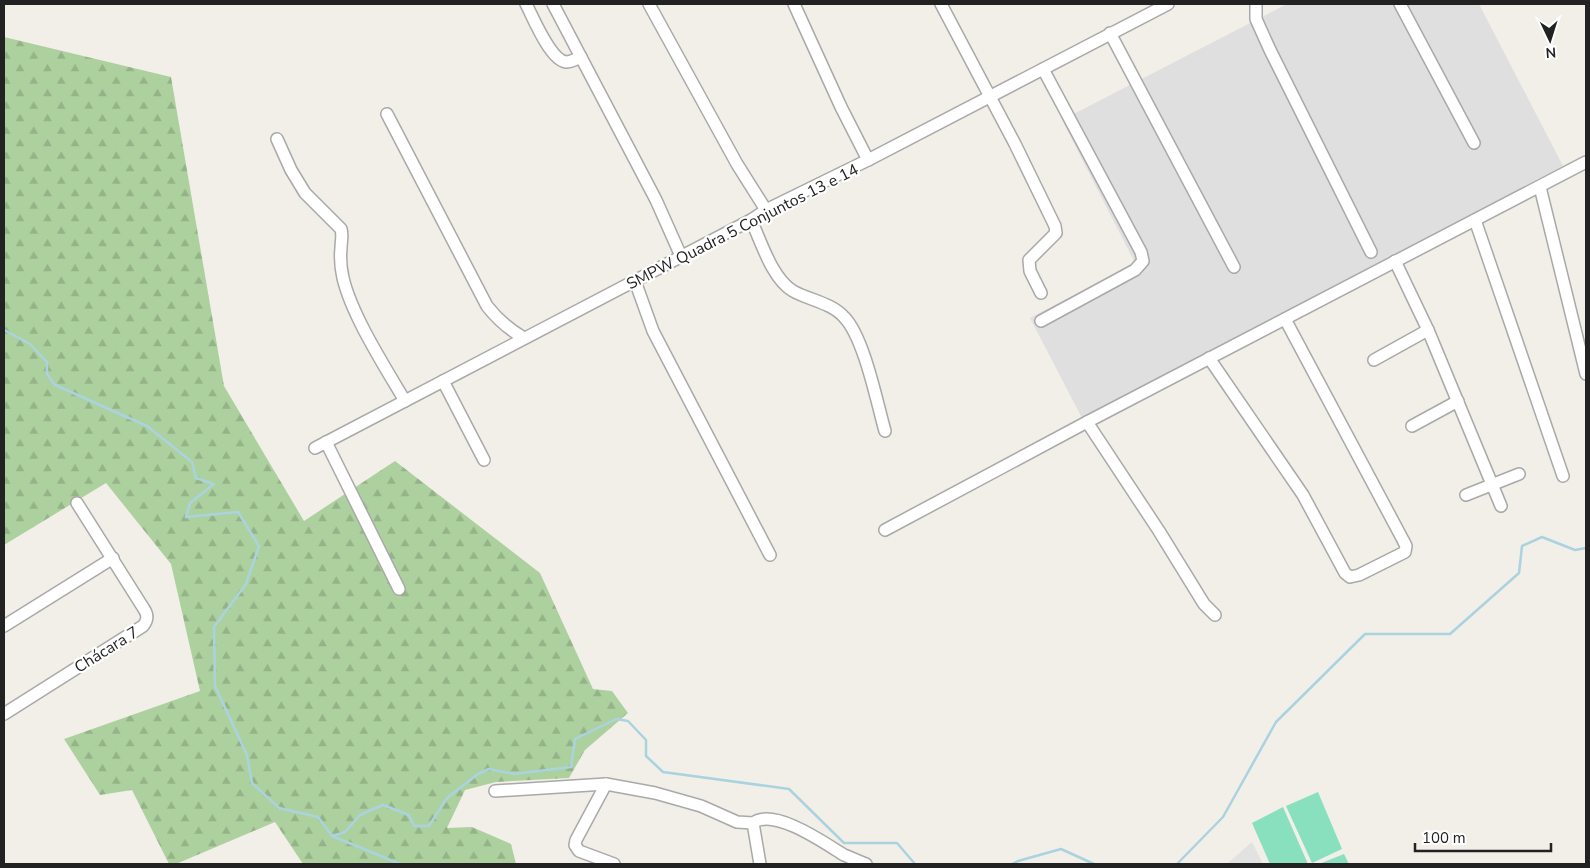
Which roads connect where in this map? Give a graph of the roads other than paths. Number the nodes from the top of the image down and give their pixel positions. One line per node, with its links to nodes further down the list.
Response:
1 (526, 4): 10 (street)
2 (553, 4): 10 (street)
3 (649, 4): 19 (street)
4 (794, 4): 16 (street)
5 (941, 4): 12 (street)
6 (1168, 4): 9 (street, SMPW Quadra 5 Conjuntos 13 e 14)
7 (1256, 4): 22 (street)
8 (1400, 4): 15 (street)
9 (1110, 33): 11 (street, SMPW Quadra 5 Conjuntos 13 e 14); 25 (street)
10 (581, 57): 23 (street)
11 (1043, 69): 12 (street, SMPW Quadra 5 Conjuntos 13 e 14); 29 (street)
12 (989, 96): 16 (street, SMPW Quadra 5 Conjuntos 13 e 14); 27 (street)
13 (387, 114): 31 (street)
14 (277, 139): 37 (street)
15 (1474, 143)
16 (868, 160): 19 (street, SMPW Quadra 5 Conjuntos 13 e 14)
17 (1586, 162): 18 (street)
18 (1540, 187): 21 (street); 34 (street)
19 (766, 210): 20 (street, SMPW Quadra 5 Conjuntos 13 e 14)
20 (750, 220): 23 (street, SMPW Quadra 5 Conjuntos 13 e 14); 40 (street)
21 (1475, 220): 24 (street); 43 (street)
22 (1371, 252)
23 (681, 256): 26 (street, SMPW Quadra 5 Conjuntos 13 e 14)
24 (1395, 261): 28 (street); 30 (street)
25 (1234, 267)
26 (635, 281): 31 (street, SMPW Quadra 5 Conjuntos 13 e 14); 49 (street)
27 (1041, 293)
28 (1285, 318): 32 (street); 32 (street)
29 (1041, 320)
30 (1428, 330): 33 (street); 36 (street)
31 (524, 338): 35 (street, SMPW Quadra 5 Conjuntos 13 e 14)
32 (1210, 358): 38 (street)
33 (1374, 360)
34 (1586, 374)
35 (443, 381): 37 (street, SMPW Quadra 5 Conjuntos 13 e 14); 41 (street)
36 (1458, 401): 39 (street); 44 (street)
37 (404, 402): 51 (street, SMPW Quadra 5 Conjuntos 13 e 14)
38 (1087, 422): 48 (street); 52 (street)
39 (1412, 426)
40 (885, 431)
41 (484, 460)
42 (1519, 474): 44 (street)
43 (1563, 476)
44 (1492, 484): 45 (street); 47 (street)
45 (1466, 495)
46 (77, 503): 50 (street, Chácara 7)
47 (1501, 506)
48 (884, 530)
49 (770, 555)
50 (113, 558): 53 (street); 54 (street, Chácara 7)
51 (399, 589)
52 (1215, 615)
53 (4, 626)
54 (4, 714)
55 (606, 784): 56 (street); 57 (street); 58 (street)
56 (494, 791)
57 (753, 822): 59 (street); 60 (street)
58 (614, 864)
59 (760, 864)
60 (866, 864)

